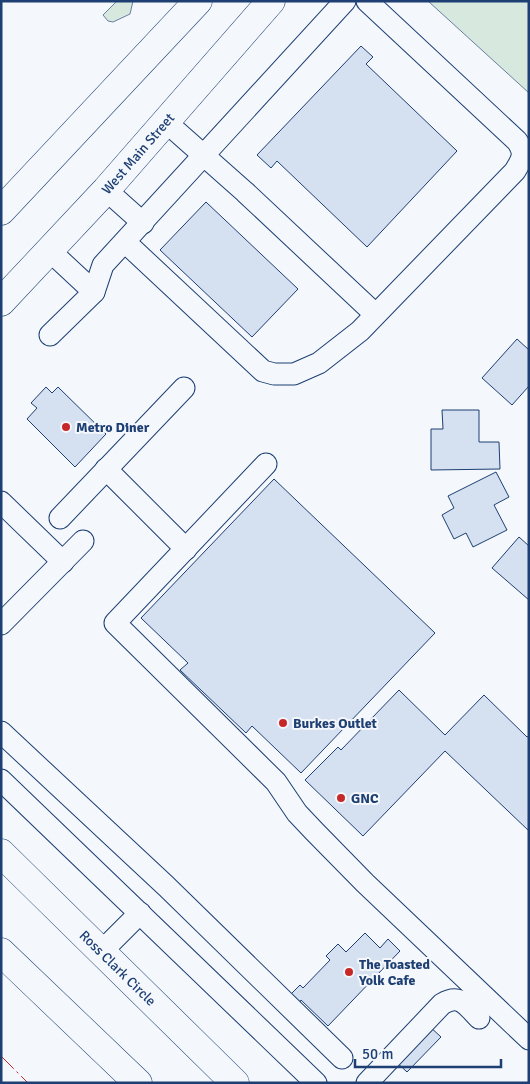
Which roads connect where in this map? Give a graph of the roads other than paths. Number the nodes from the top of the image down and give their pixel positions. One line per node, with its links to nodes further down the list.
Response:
1 (198, 1): 8 (main road)
2 (271, 1): 5 (main road, West Main Street)
3 (345, 1): 6 (lane)
4 (367, 1): 14 (lane)
5 (166, 122): 6 (lane); 7 (main road, West Main Street)
6 (204, 156): 9 (lane); 14 (lane)
7 (106, 190): 9 (lane); 11 (main road, West Main Street)
8 (1, 211)
9 (143, 223): 10 (lane)
10 (125, 242): 12 (lane); 14 (lane)
11 (50, 251): 12 (lane); 13 (main road, West Main Street)
12 (94, 292): 15 (lane)
13 (1, 302)
14 (376, 314)
15 (50, 335)
16 (184, 388): 18 (lane)
17 (266, 464): 22 (lane)
18 (106, 469): 20 (lane); 22 (lane)
19 (1, 502): 23 (lane)
20 (60, 518)
21 (83, 541): 23 (lane)
22 (186, 548): 32 (lane)
23 (63, 562): 24 (lane)
24 (1, 624)
25 (1, 732): 33 (lane)
26 (1, 780): 28 (lane)
27 (1, 853): 29 (main road, Ross Clark Circle)
28 (140, 913): 29 (lane); 36 (lane)
29 (102, 951): 35 (main road, Ross Clark Circle)
30 (1, 952): 34 (main road)
31 (479, 1018): 37 (lane)
32 (529, 1039)
33 (342, 1058)
34 (138, 1083)
35 (235, 1083)
36 (316, 1083)
37 (367, 1083)

